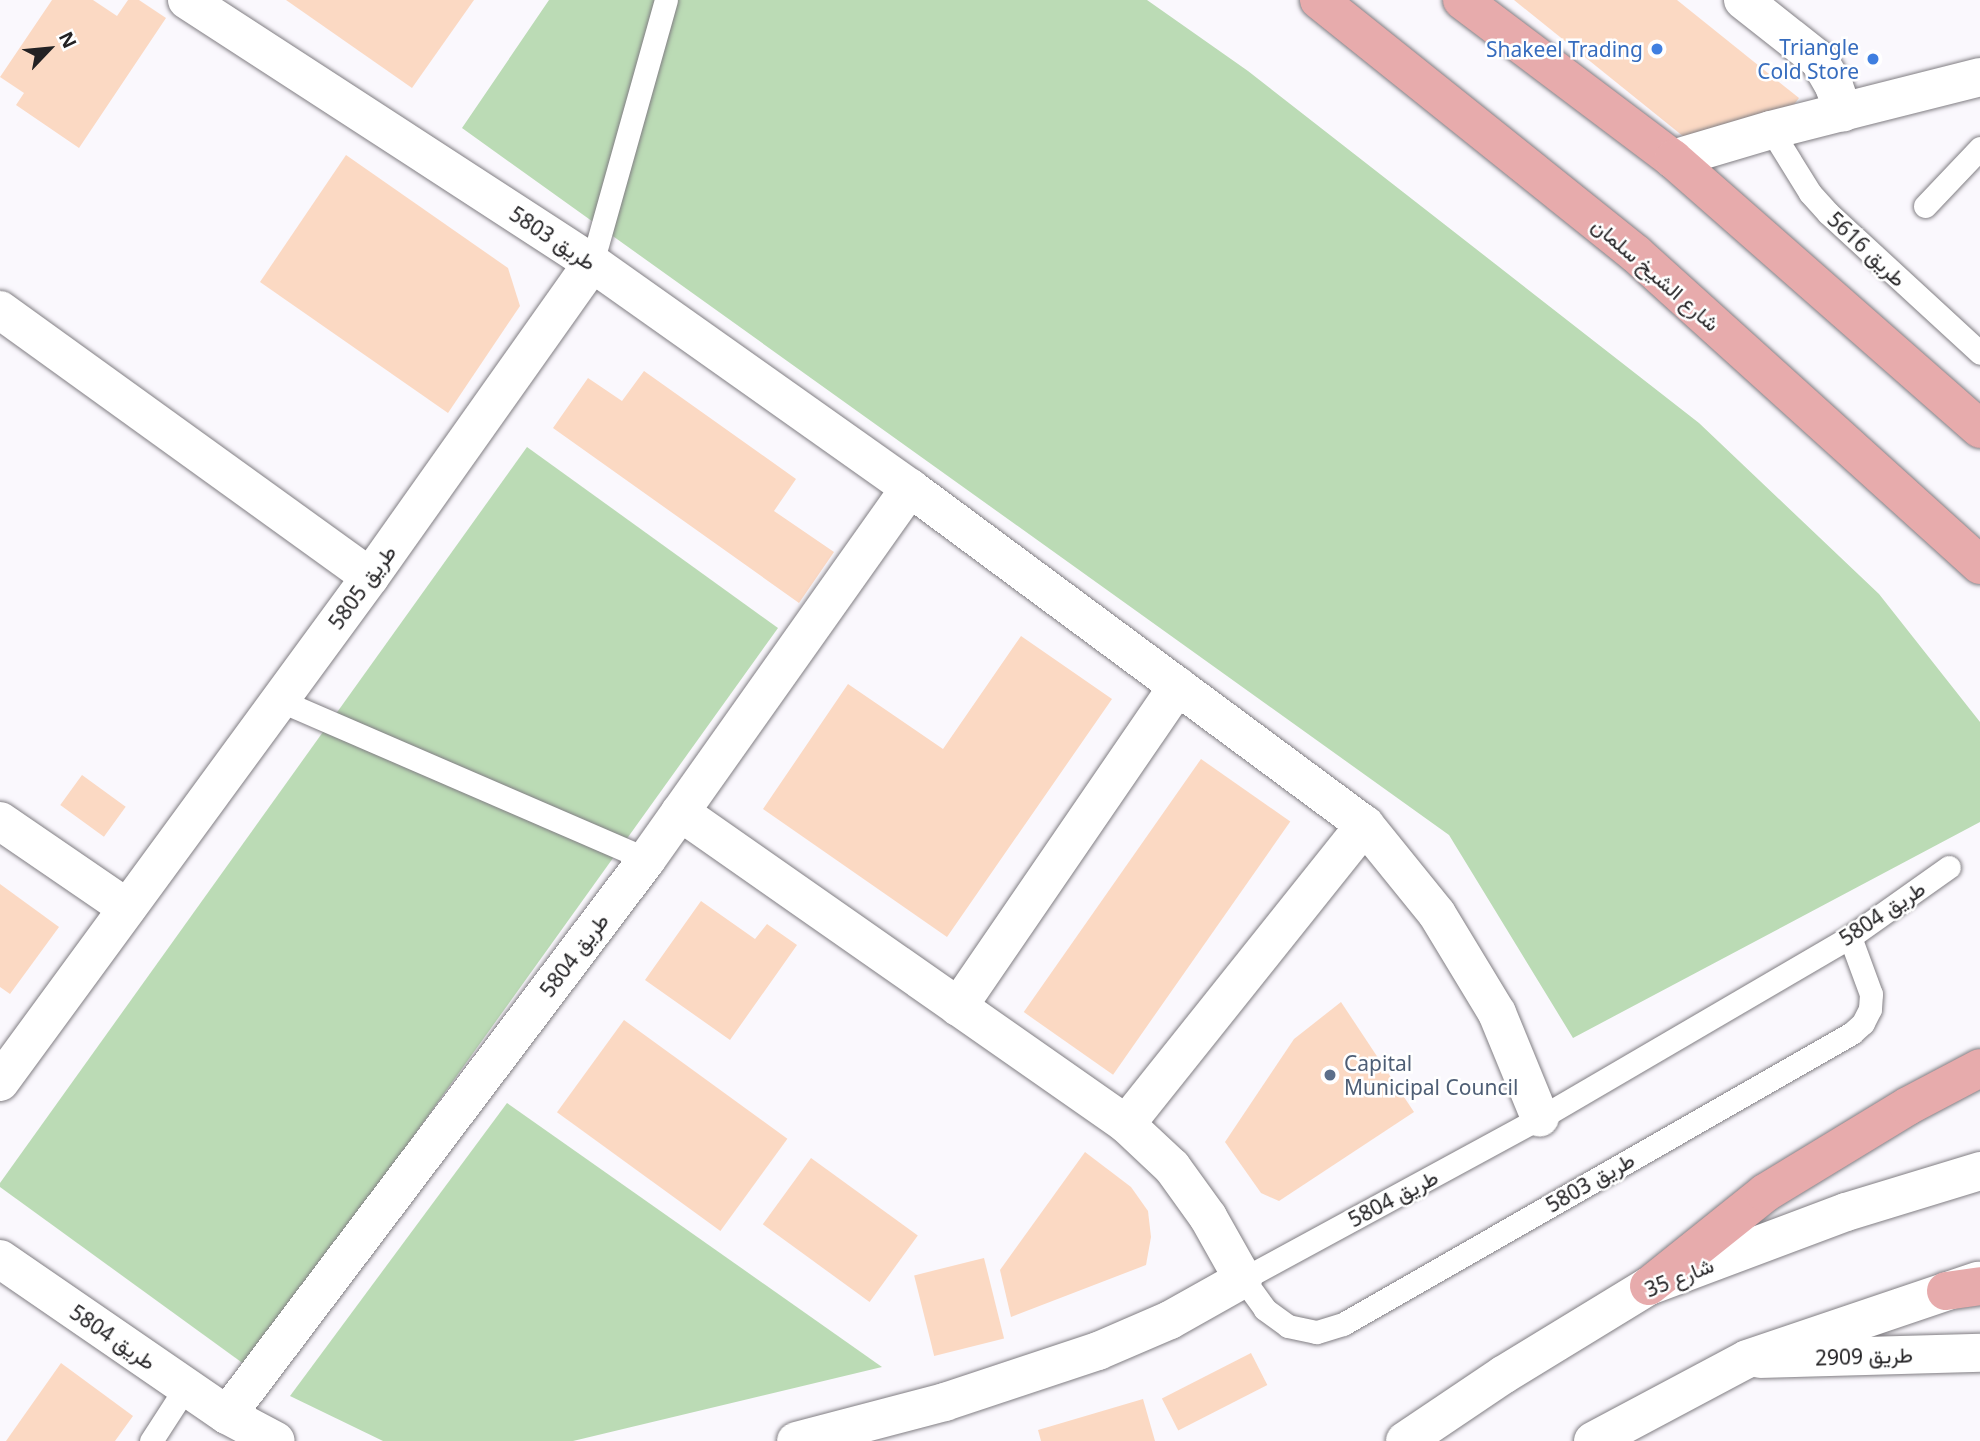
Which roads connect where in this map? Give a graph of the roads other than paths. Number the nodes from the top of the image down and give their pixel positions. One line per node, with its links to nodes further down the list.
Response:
1 (187, 0): 12 (street, طريق 5803)
2 (666, 0): 12 (lane)
3 (1319, 0): 17 (main road, شارع الشيخ سلمان)
4 (1462, 0): 10 (main road)
5 (1743, 0): 7 (street)
6 (1980, 77): 7 (street)
7 (1843, 112): 8 (street)
8 (1771, 130): 10 (street); 14 (lane, طريق 5616)
9 (1980, 148): 11 (lane)
10 (1672, 159): 15 (main road)
11 (1926, 206)
12 (592, 263): 16 (street, طريق 5803); 18 (street, طريق 5805)
13 (0, 310): 18 (street)
14 (1980, 353)
15 (1980, 429)
16 (911, 488): 19 (street, طريق 5803); 21 (street, طريق 5804)
17 (1978, 564)
18 (370, 577): 20 (street, طريق 5805)
19 (1178, 686): 23 (street, طريق 5803); 28 (street)
20 (279, 700): 24 (lane); 26 (street, طريق 5805)
21 (680, 812): 24 (street, طريق 5804); 28 (street)
22 (0, 821): 26 (street)
23 (1365, 825): 31 (street, طريق 5803); 32 (street)
24 (647, 859): 41 (street, طريق 5804)
25 (1949, 867): 27 (lane, طريق 5804)
26 (127, 908): 30 (street, طريق 5805)
27 (1850, 937): 31 (lane, طريق 5804); 35 (lane, طريق 5803)
28 (958, 1007): 32 (street)
29 (1980, 1068): 36 (main road)
30 (0, 1082)
31 (1540, 1118): 35 (lane, طريق 5804)
32 (1126, 1124): 35 (street)
33 (1980, 1171): 36 (street, شارع 35)
34 (0, 1259): 40 (street, طريق 5804)
35 (1243, 1279): 42 (street, طريق 5804)
36 (1649, 1286): 46 (street, شارع 35)
37 (1969, 1286): 39 (street)
38 (1980, 1353): 39 (street, طريق 2909)
39 (1747, 1359): 47 (street)
40 (186, 1387): 41 (street, طريق 5804); 43 (lane)
41 (227, 1415): 44 (street, طريق 5804)
42 (874, 1431): 45 (street, طريق 5804)
43 (151, 1441)
44 (276, 1441)
45 (796, 1441)
46 (1405, 1441)
47 (1593, 1441)

